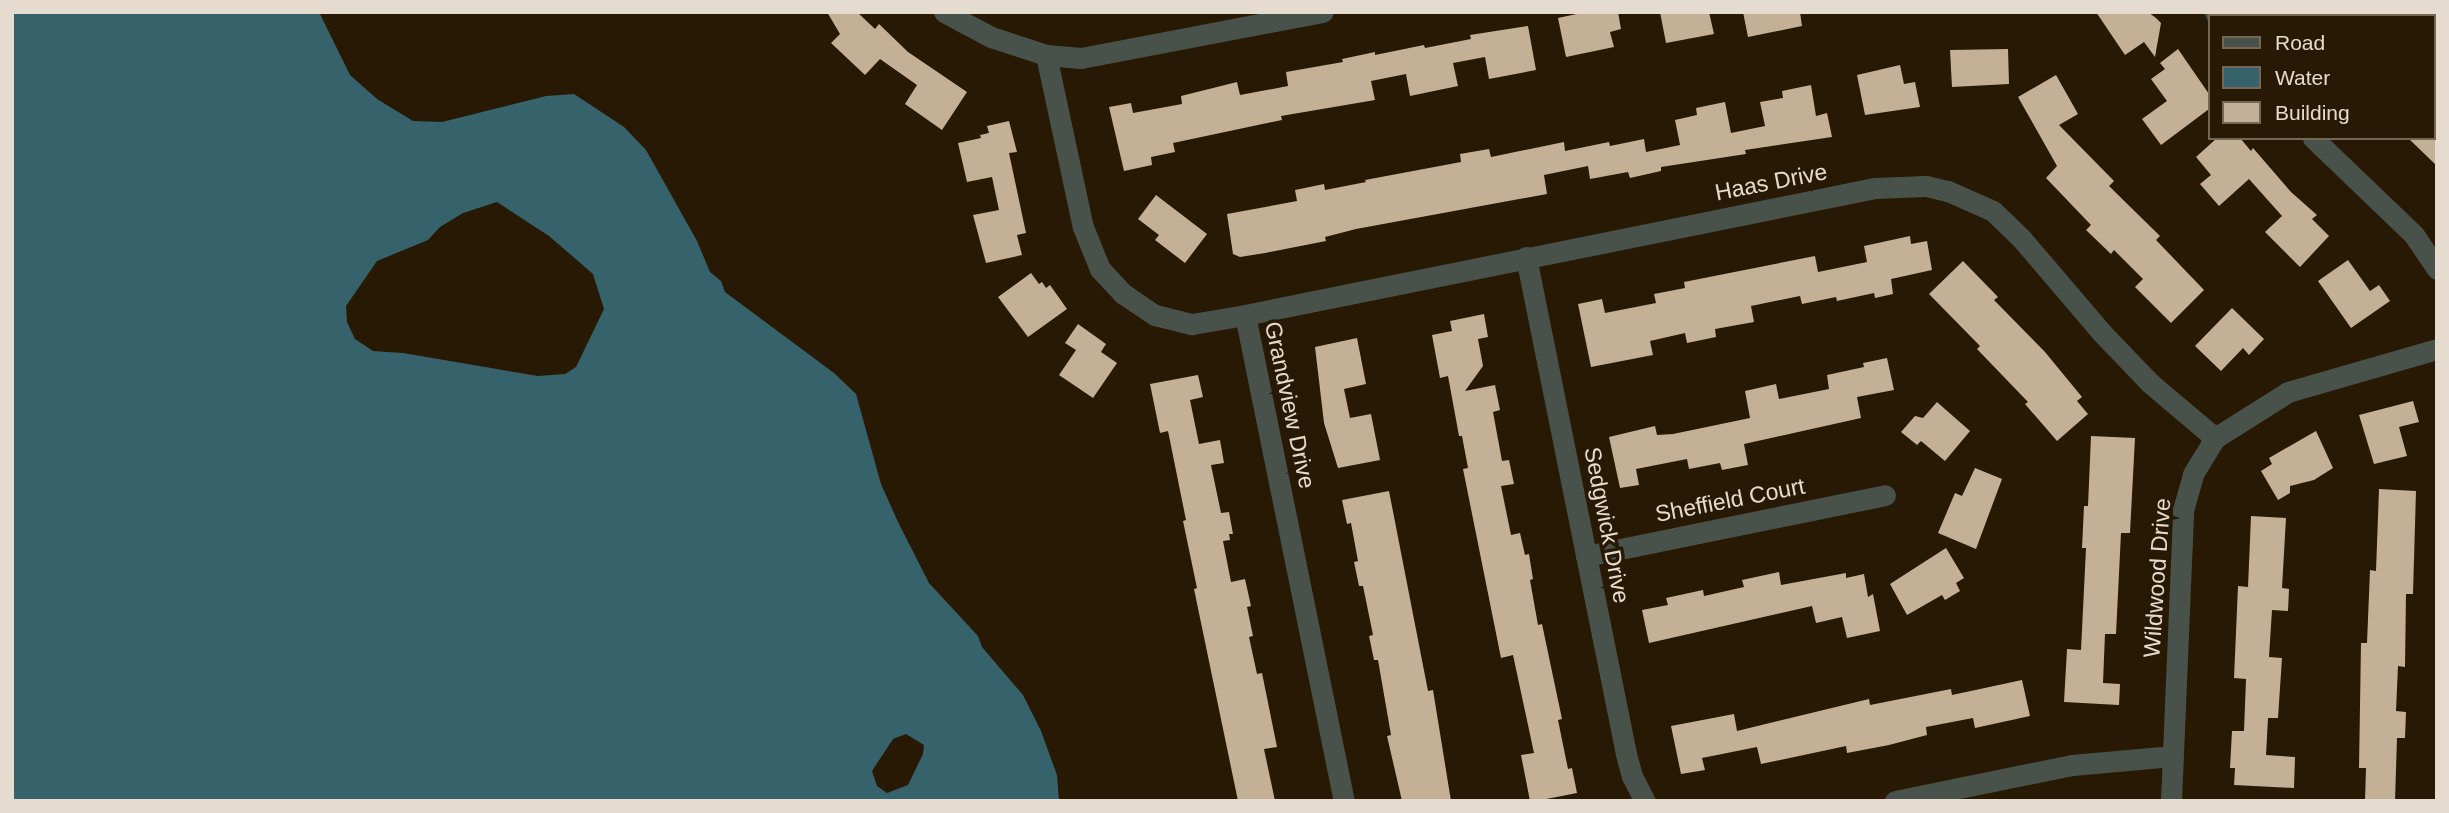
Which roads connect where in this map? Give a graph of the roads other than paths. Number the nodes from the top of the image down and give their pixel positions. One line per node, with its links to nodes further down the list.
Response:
1 (944, 12): 3 (street)
2 (1323, 12): 3 (street)
3 (1046, 55): 7 (street, Grandview Drive)
4 (2316, 140): 6 (street)
5 (1525, 257): 7 (street, Haas Drive); 9 (street, Haas Drive); 11 (street, Sedgwick Drive)
6 (2437, 269)
7 (1245, 314): 13 (street, Grandview Drive)
8 (2437, 349): 9 (street, Wildwood Drive)
9 (2216, 438): 12 (street, Wildwood Drive)
10 (1885, 495): 11 (street, Sheffield Court)
11 (1586, 556): 14 (street, Sedgwick Drive)
12 (2173, 756): 15 (street); 16 (street, Wildwood Drive)
13 (1344, 801)
14 (1645, 801)
15 (1895, 801)
16 (2171, 801)

